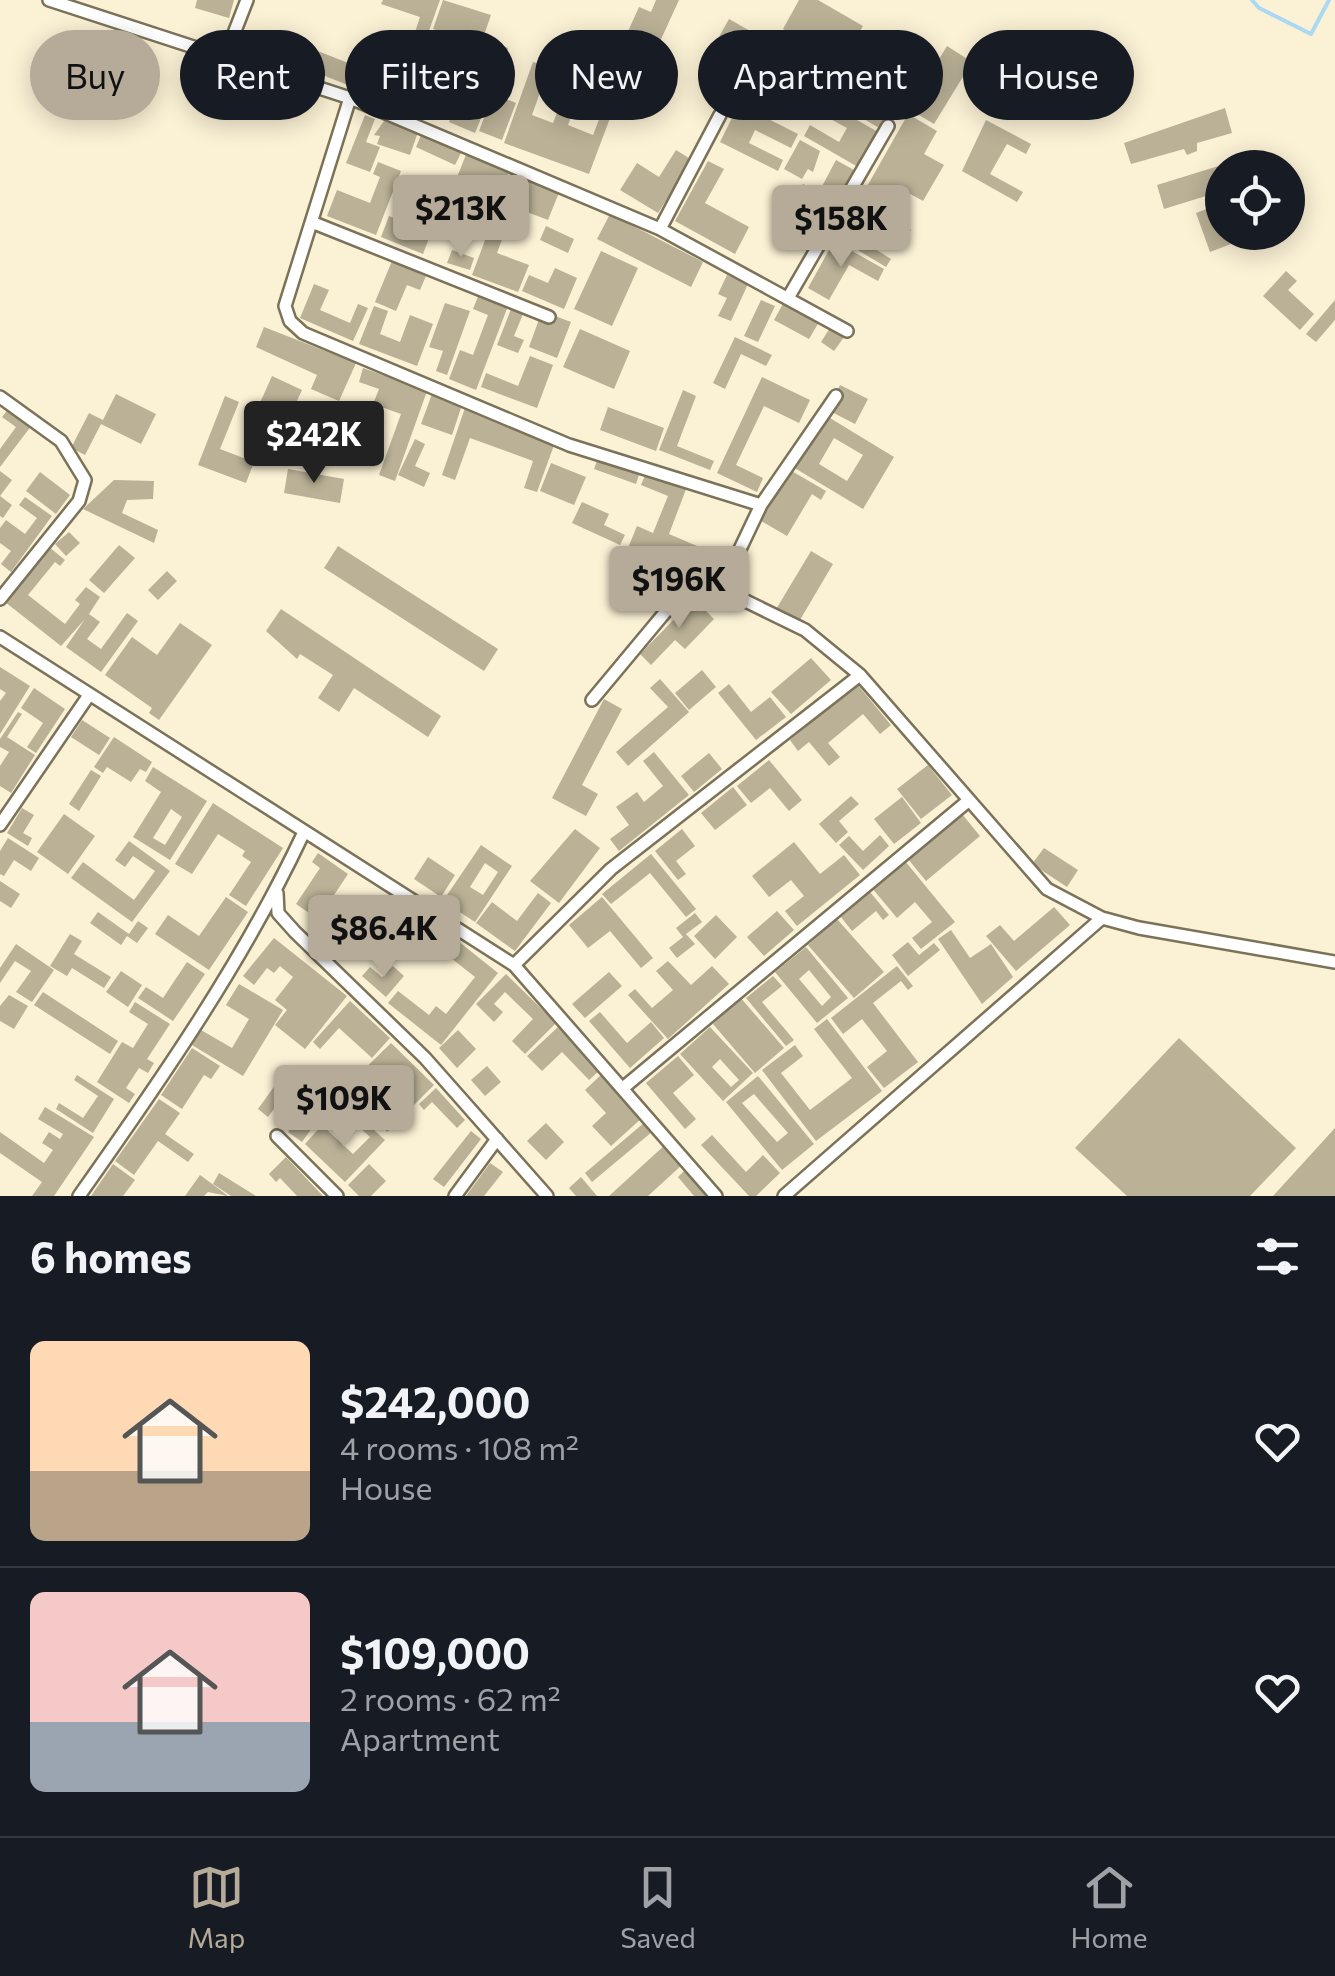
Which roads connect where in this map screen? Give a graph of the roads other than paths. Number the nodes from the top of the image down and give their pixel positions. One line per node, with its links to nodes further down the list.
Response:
1 (49, 0): 4 (street)
2 (247, 0): 3 (street)
3 (235, 30)
4 (180, 44)
5 (345, 115): 9 (street)
6 (402, 120): 10 (street)
7 (717, 120): 10 (street)
8 (888, 126): 11 (street)
9 (314, 223): 12 (street); 16 (street)
10 (660, 228): 11 (street)
11 (788, 298): 13 (street)
12 (549, 317)
13 (847, 331)
14 (836, 396): 16 (street)
15 (0, 397): 18 (street)
16 (761, 506): 17 (street)
17 (721, 589): 20 (street); 22 (street)
18 (0, 600)
19 (0, 637): 21 (street)
20 (860, 675): 23 (street); 29 (street)
21 (89, 695): 24 (street); 25 (street)
22 (592, 700)
23 (968, 801): 27 (street); 30 (street)
24 (0, 825)
25 (304, 834): 26 (street); 29 (street)
26 (277, 892): 32 (street); 33 (street)
27 (1102, 918): 28 (street); 38 (street)
28 (1335, 962)
29 (514, 966): 30 (street)
30 (623, 1088): 37 (street)
31 (277, 1136): 34 (street)
32 (497, 1139): 35 (street); 36 (street)
33 (79, 1196)
34 (337, 1196)
35 (456, 1196)
36 (547, 1196)
37 (716, 1196)
38 (784, 1196)

